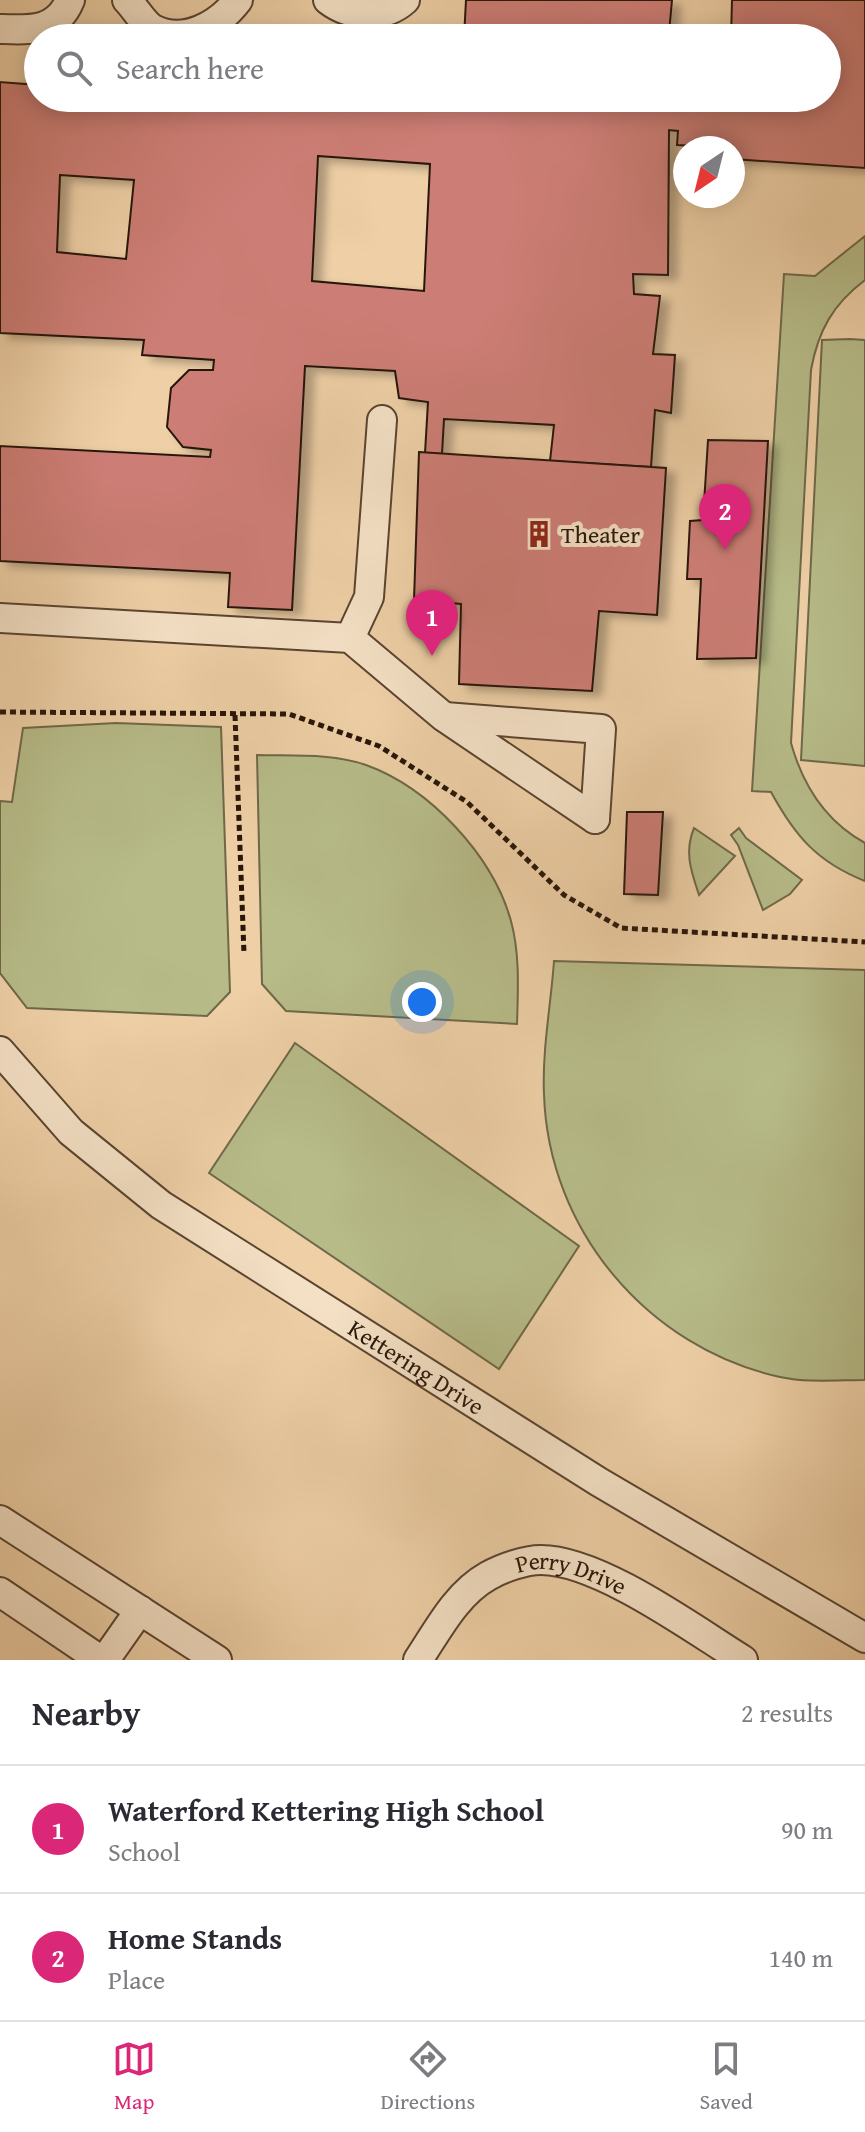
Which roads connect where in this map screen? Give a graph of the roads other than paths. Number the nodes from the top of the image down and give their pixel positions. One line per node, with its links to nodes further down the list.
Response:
1 (70, 0): 6 (street)
2 (127, 0): 7 (street)
3 (238, 0): 8 (street)
4 (328, 0): 5 (street)
5 (405, 0)
6 (50, 24)
7 (148, 24)
8 (212, 24)
9 (0, 29): 10 (street)
10 (24, 30)
11 (382, 420): 13 (street)
12 (0, 618): 13 (street)
13 (350, 638): 14 (street)
14 (444, 717): 14 (street)
15 (0, 1051): 19 (street, Kettering Drive)
16 (0, 1520): 18 (street)
17 (0, 1592): 18 (street)
18 (140, 1610): 21 (street)
19 (865, 1638)
20 (429, 1656): 22 (street, Perry Drive)
21 (217, 1660)
22 (743, 1660)

